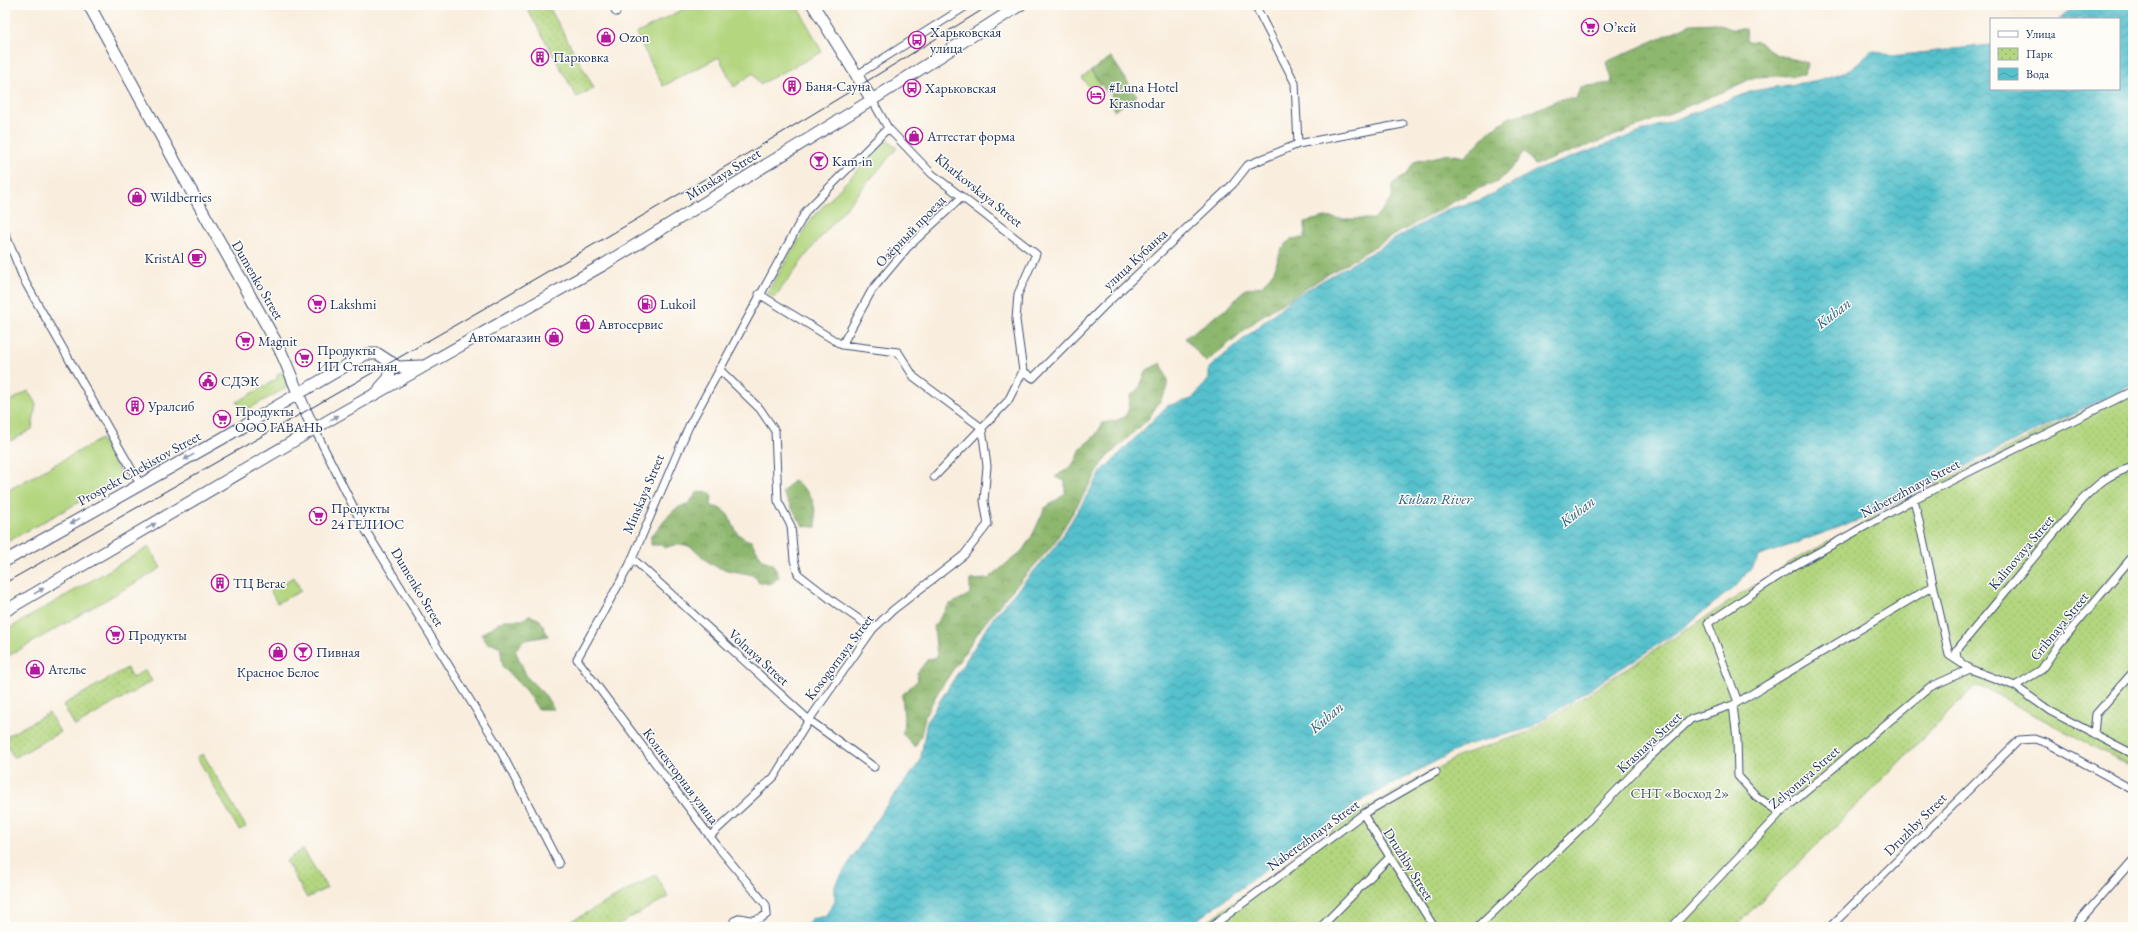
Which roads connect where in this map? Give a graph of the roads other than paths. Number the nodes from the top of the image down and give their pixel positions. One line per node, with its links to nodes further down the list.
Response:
1 (89, 5): 20 (main road, Dumenko Street)
2 (813, 5): 6 (main road, Kharkovskaya Street)
3 (968, 5): 6 (street)
4 (1020, 5): 7 (main road, Minskaya Street)
5 (1255, 5): 10 (street)
6 (857, 75): 7 (main road, Kharkovskaya Street)
7 (872, 100): 9 (street, Kharkovskaya Street); 15 (main road, Minskaya Street)
8 (1403, 124): 10 (street, улица Кубанка)
9 (888, 128): 11 (street, Kharkovskaya Street); 13 (street, Minskaya Street)
10 (1298, 144): 18 (street, улица Кубанка)
11 (961, 198): 14 (street, Озёрный проезд); 18 (street, Kharkovskaya Street)
12 (5, 233): 26 (street)
13 (759, 294): 14 (street); 17 (street, Minskaya Street)
14 (842, 344): 22 (street)
15 (437, 360): 16 (main road, Prospekt Chekistov Street); 21 (main road)
16 (391, 362): 20 (main road, Prospekt Chekistov Street); 21 (main road)
17 (719, 369): 29 (street, Minskaya Street); 33 (street)
18 (1023, 371): 22 (street)
19 (2133, 392): 27 (street, Naberezhnaya Street)
20 (299, 394): 23 (main road, Dumenko Street); 26 (main road, Prospekt Chekistov Street, one-way to 26)
21 (367, 399): 23 (main road, one-way to 21)
22 (982, 428): 25 (street); 33 (street, Kosogornaya Street)
23 (315, 430): 32 (main road, one-way to 23); 50 (street, Dumenko Street)
24 (2133, 467): 35 (street, Kalinovaya Street)
25 (934, 477)
26 (140, 484): 30 (main road, Prospekt Chekistov Street, one-way to 30)
27 (1914, 499): 31 (street); 38 (street, Naberezhnaya Street)
28 (2133, 556): 37 (street, Gribnaya Street)
29 (632, 558): 34 (street, Minskaya Street); 39 (street, Volnaya Street)
30 (5, 561)
31 (1933, 586): 35 (street); 38 (street, Krasnaya Street)
32 (5, 611)
33 (873, 629): 39 (street, Kosogornaya Street)
34 (577, 659): 47 (street, Коллекторная улица)
35 (1970, 669): 37 (street); 45 (street, Zelyonaya Street)
36 (2133, 672): 40 (street)
37 (2015, 686): 40 (street)
38 (1735, 704): 45 (street); 55 (street, Krasnaya Street)
39 (809, 720): 42 (street, Volnaya Street); 47 (street, Kosogornaya Street)
40 (2094, 734): 41 (street)
41 (2133, 754)
42 (874, 768)
43 (1436, 772): 46 (street, Naberezhnaya Street)
44 (2133, 790): 57 (street, Druzhby Street)
45 (1780, 813): 56 (street, Zelyonaya Street)
46 (1363, 814): 48 (street, Druzhby Street); 52 (street, Naberezhnaya Street)
47 (710, 836): 51 (street, Коллекторная улица)
48 (1389, 858): 53 (street); 54 (street, Druzhby Street)
49 (2133, 860): 58 (street)
50 (559, 864)
51 (737, 927)
52 (1211, 927)
53 (1321, 927)
54 (1434, 927)
55 (1478, 927)
56 (1672, 927)
57 (1830, 927)
58 (2074, 927)

